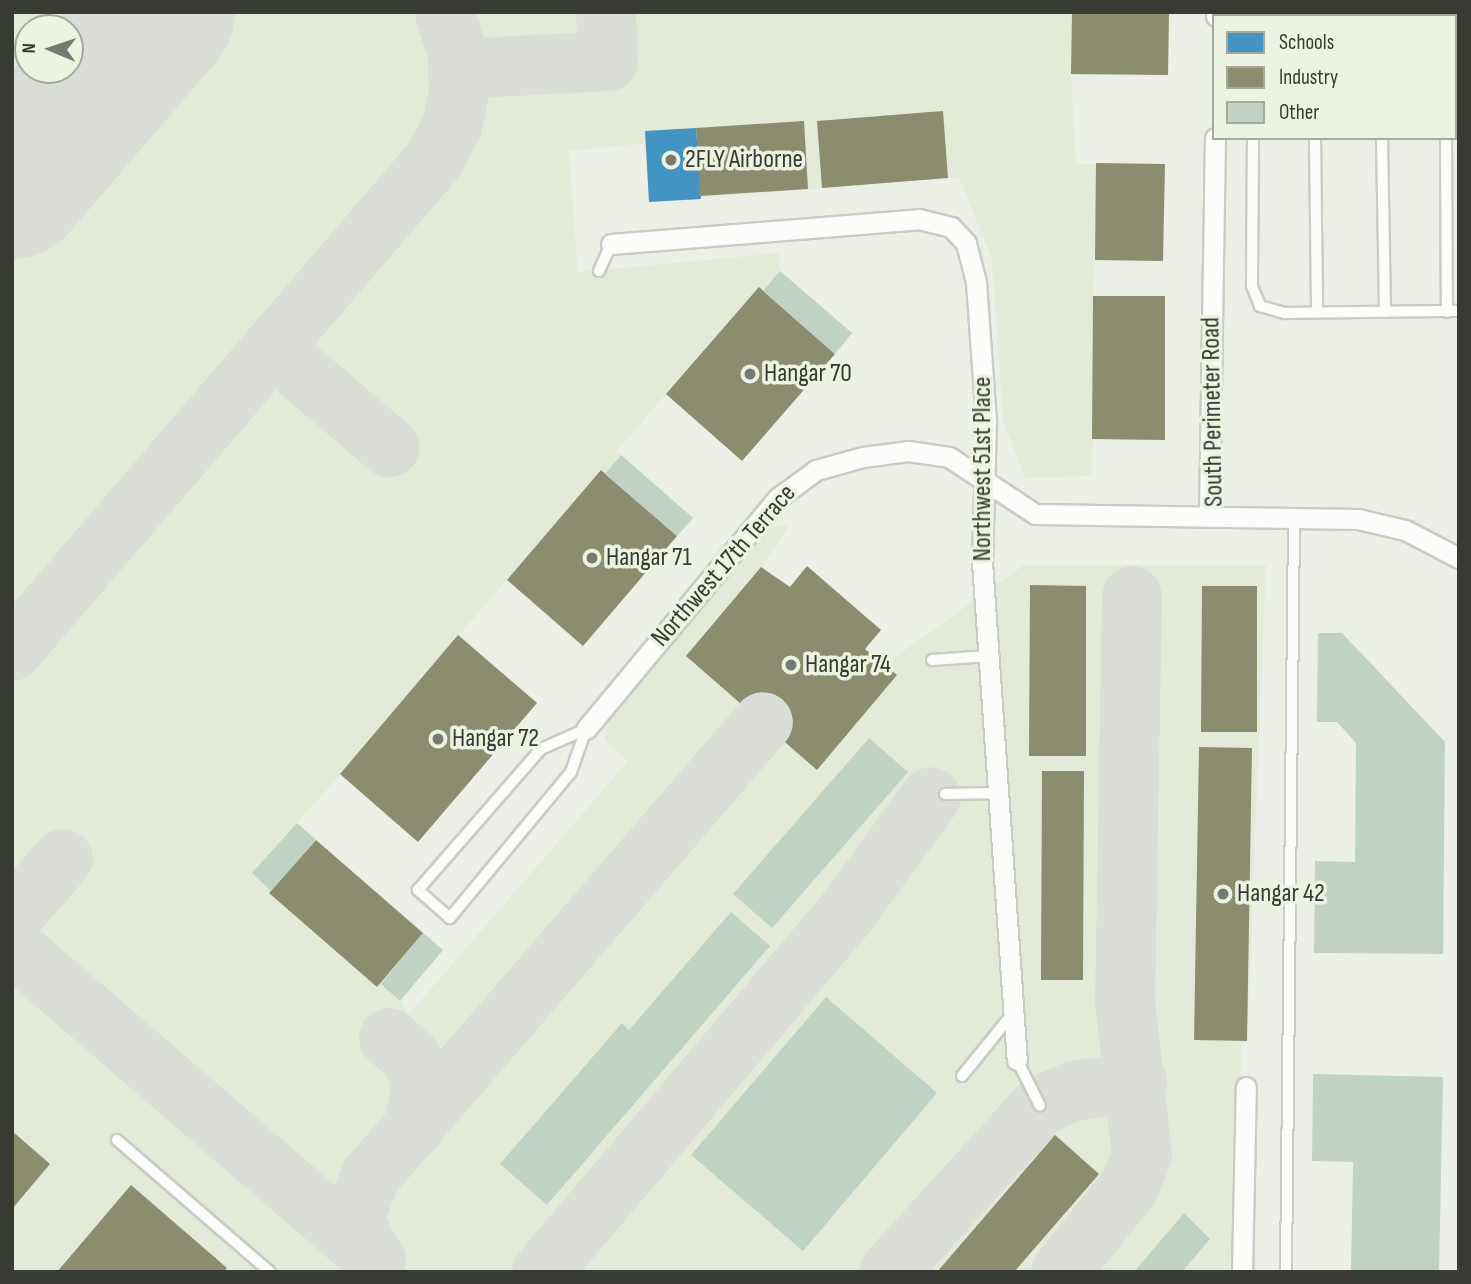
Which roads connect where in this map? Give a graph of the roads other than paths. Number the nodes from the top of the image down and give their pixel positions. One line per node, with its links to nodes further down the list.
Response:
1 (1214, 140): 13 (street, South Perimeter Road)
2 (1253, 140): 8 (lane)
3 (1315, 140): 8 (lane)
4 (1382, 140): 9 (lane)
5 (1446, 140): 10 (lane)
6 (611, 243): 7 (lane); 12 (street, Northwest 51st Place)
7 (599, 271)
8 (1317, 312): 9 (lane)
9 (1385, 312): 10 (lane)
10 (1447, 312): 11 (lane)
11 (1459, 312)
12 (984, 480): 13 (street, Northwest 17th Terrace); 16 (street, Northwest 51st Place); 18 (street, Northwest 17th Terrace)
13 (1209, 517): 14 (street, South Perimeter Road)
14 (1294, 518): 15 (street, South Perimeter Road); 29 (lane)
15 (1459, 558)
16 (989, 656): 17 (lane); 19 (street, Northwest 51st Place)
17 (932, 660)
18 (586, 729): 18 (lane)
19 (998, 793): 20 (lane); 21 (street, Northwest 51st Place)
20 (945, 794)
21 (1013, 1012): 22 (street, Northwest 51st Place); 23 (lane)
22 (1017, 1060): 25 (lane)
23 (962, 1076)
24 (1246, 1087): 28 (street)
25 (1040, 1106)
26 (117, 1140): 27 (lane)
27 (270, 1272)
28 (1242, 1272)
29 (1286, 1272)

